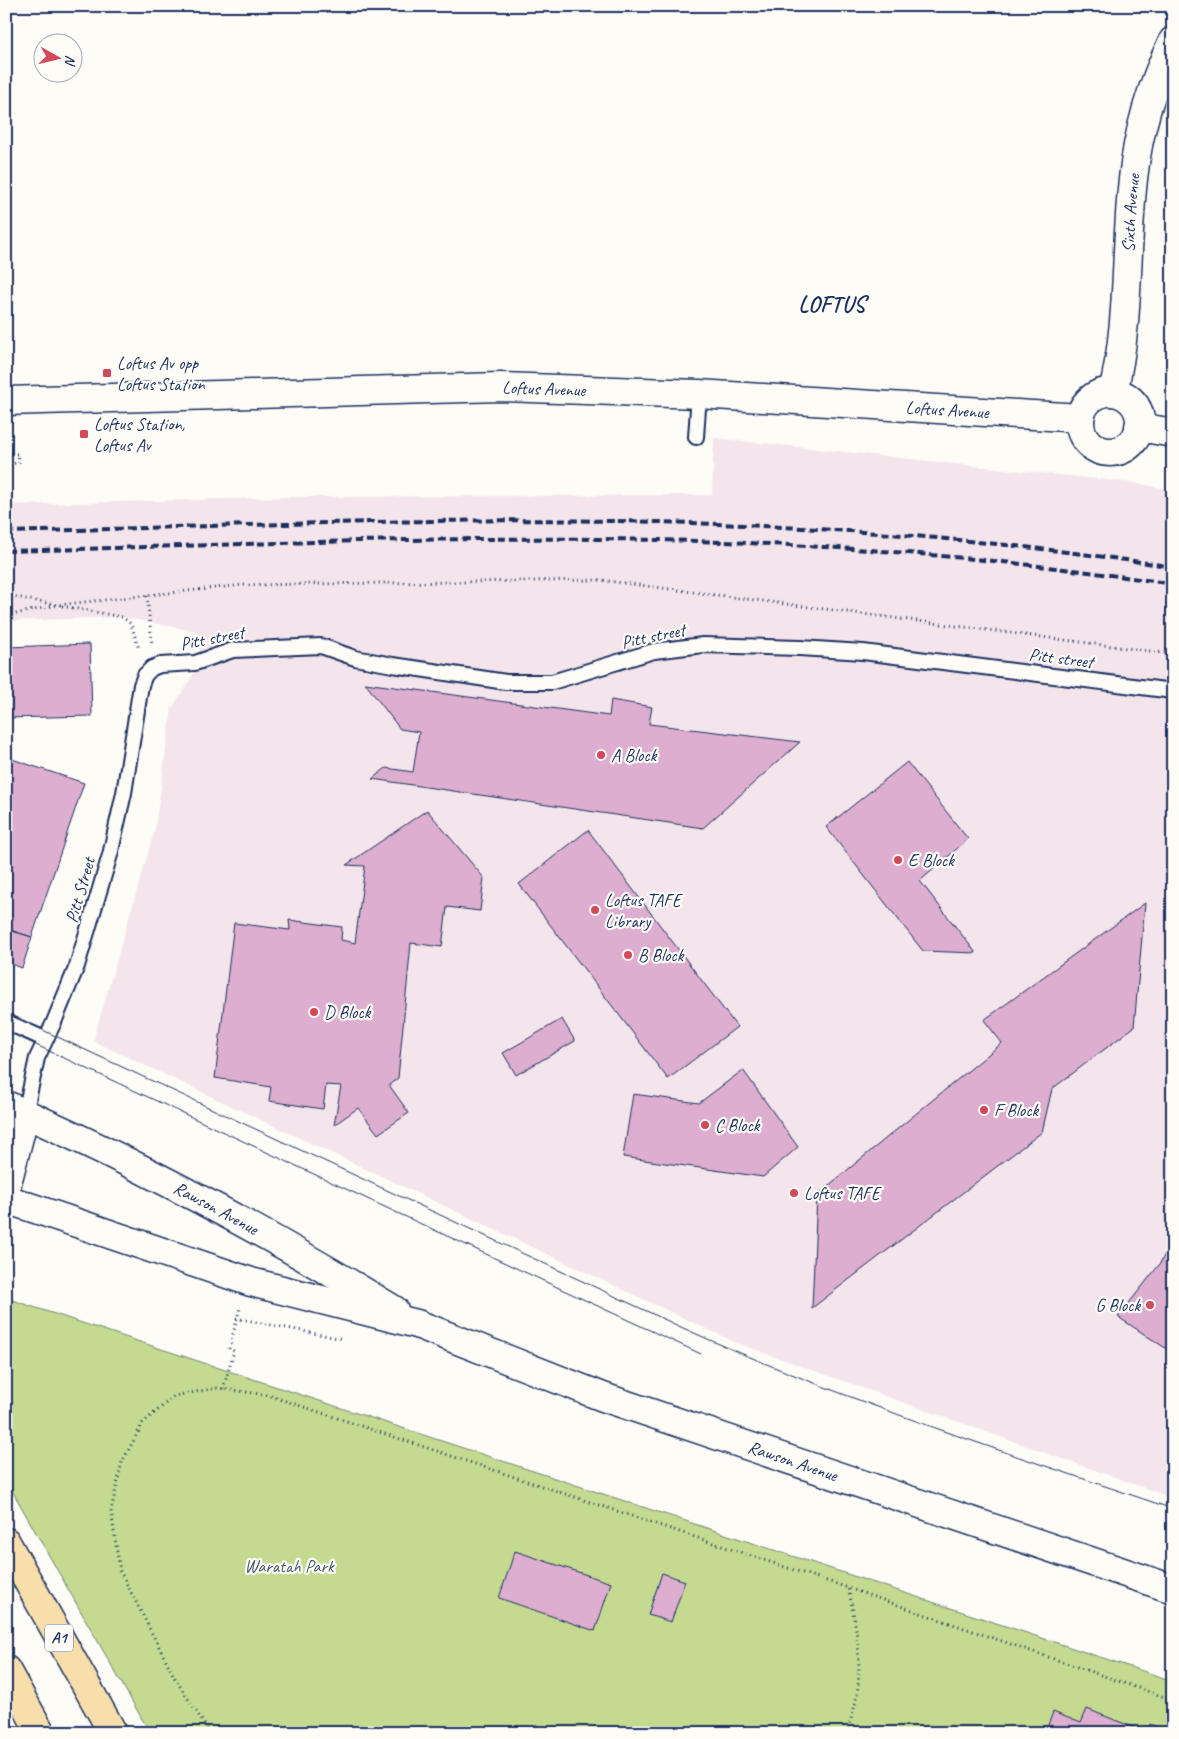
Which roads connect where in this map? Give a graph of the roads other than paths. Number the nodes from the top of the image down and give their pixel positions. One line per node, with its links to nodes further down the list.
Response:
1 (1173, 41): 2 (street, Sixth Avenue)
2 (1113, 392): 5 (street); 6 (street)
3 (699, 394): 4 (street, Loftus Avenue); 5 (street, Loftus Avenue); 8 (lane)
4 (6, 401)
5 (1080, 418): 6 (street)
6 (1139, 427): 7 (street)
7 (1173, 433)
8 (696, 437)
9 (152, 668): 10 (lane, Pitt street); 12 (lane, Pitt Street)
10 (1173, 691)
11 (6, 1022): 12 (lane)
12 (45, 1040): 13 (lane, Pitt Street)
13 (16, 1110): 14 (street); 16 (street, Rawson Avenue)
14 (6, 1187)
15 (6, 1199): 16 (street, Rawson Avenue)
16 (417, 1324): 18 (street, Rawson Avenue)
17 (6, 1542): 21 (highway, A1)
18 (1173, 1589)
19 (6, 1670): 20 (highway)
20 (41, 1733)
21 (113, 1733)

